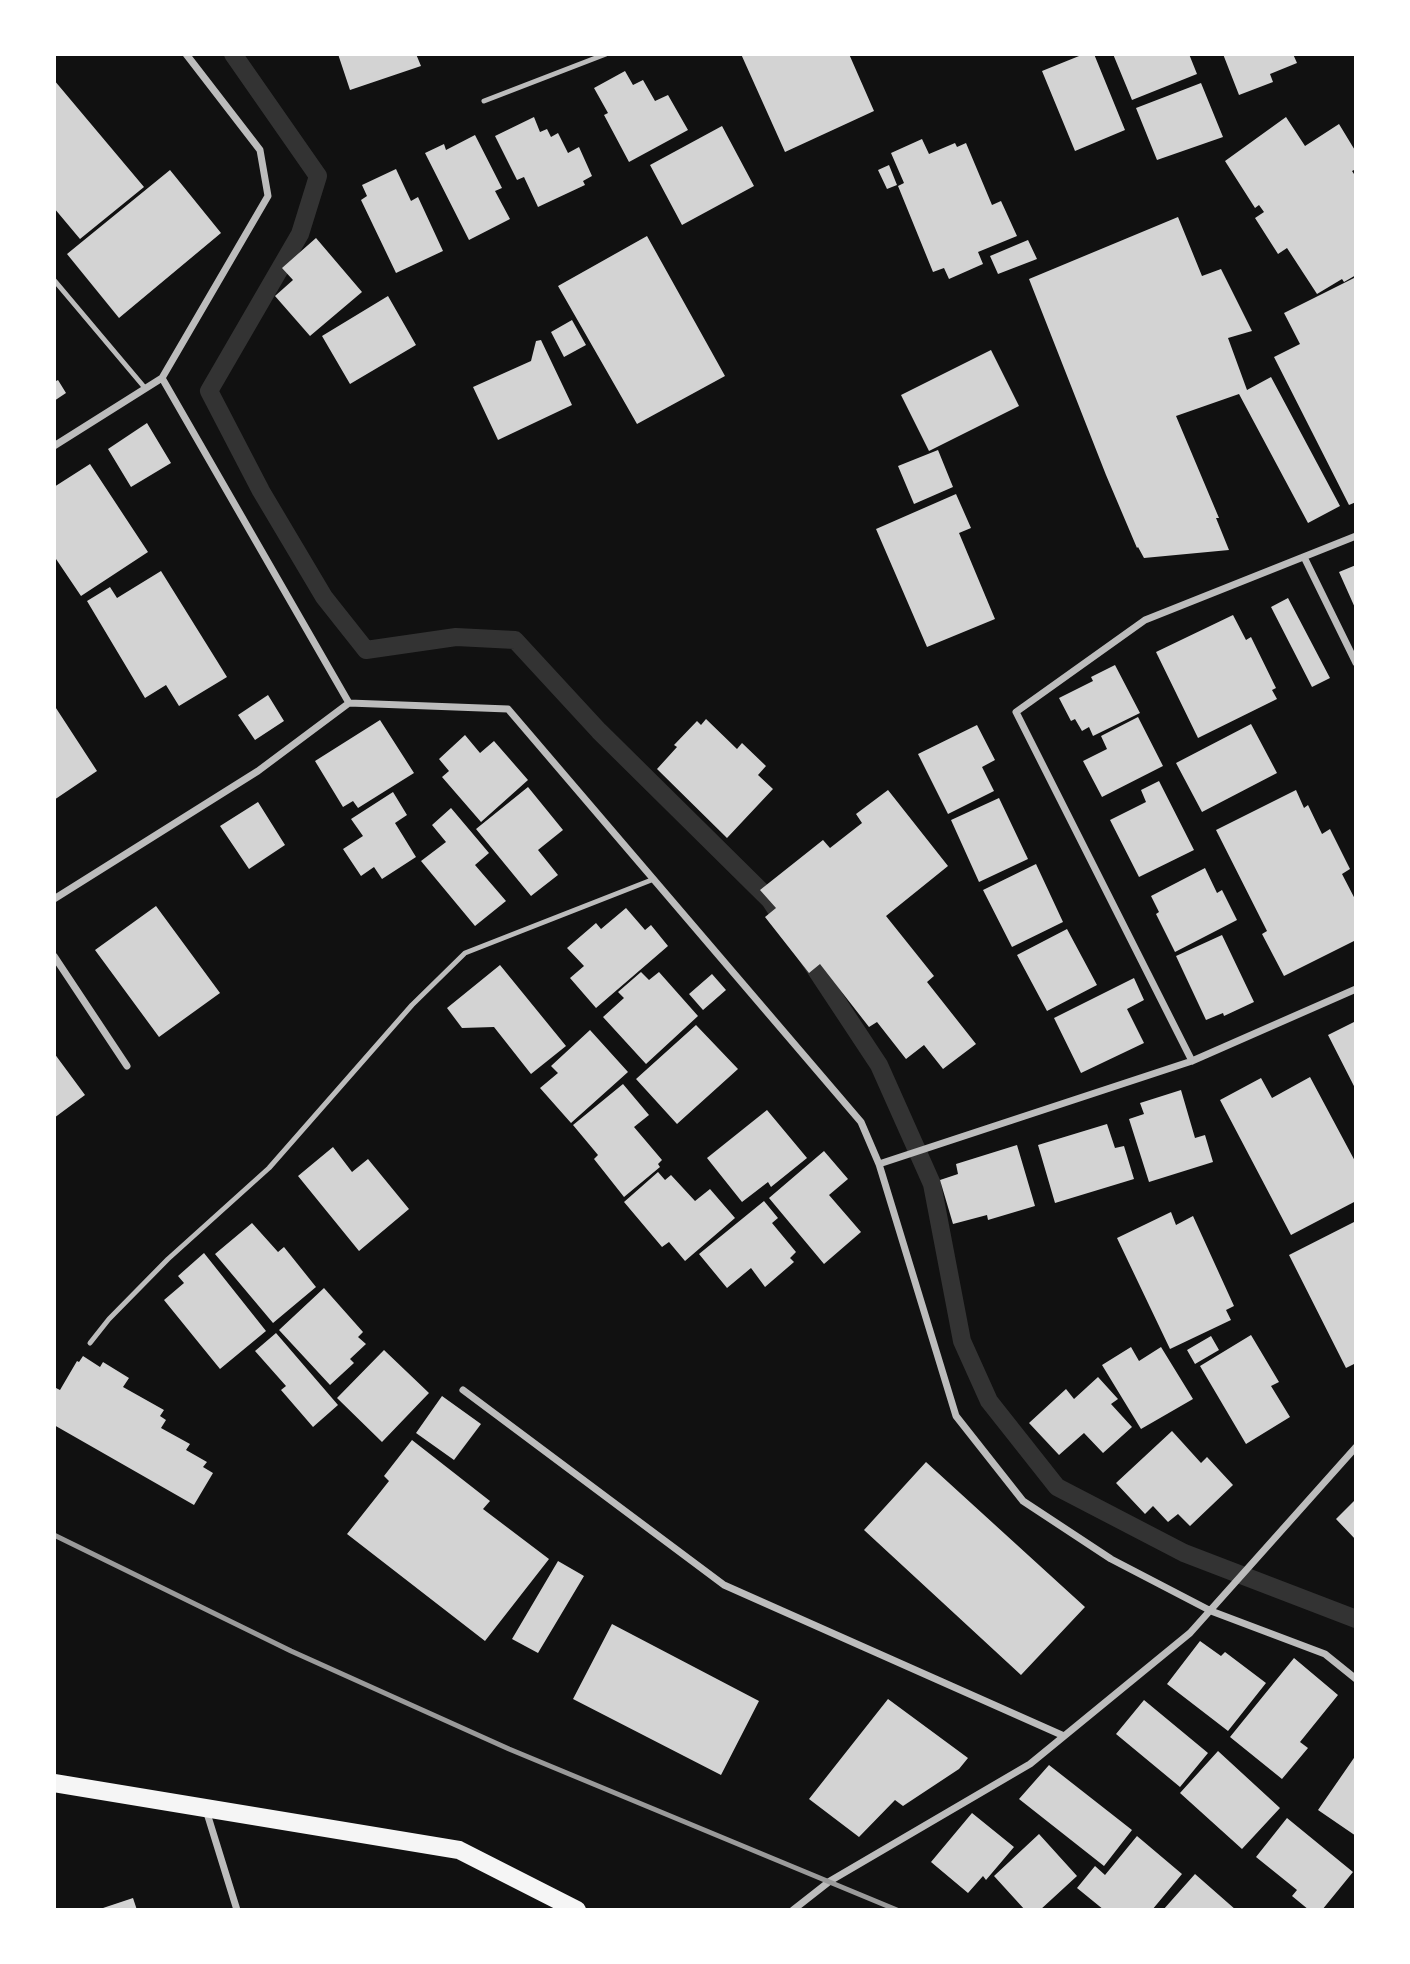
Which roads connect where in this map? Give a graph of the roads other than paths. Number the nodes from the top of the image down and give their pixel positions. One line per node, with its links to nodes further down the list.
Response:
1 (186, 54): 5 (street)
2 (606, 54): 3 (lane)
3 (485, 101)
4 (54, 281): 6 (lane)
5 (162, 378): 6 (street); 11 (street)
6 (145, 388): 7 (street)
7 (54, 446)
8 (1356, 536): 9 (street)
9 (1304, 557): 10 (street); 16 (street)
10 (1356, 663)
11 (349, 703): 12 (street); 13 (street)
12 (654, 879): 18 (street); 19 (lane)
13 (54, 899)
14 (54, 956): 17 (street)
15 (1356, 989): 16 (street)
16 (1192, 1062): 18 (street)
17 (127, 1066)
18 (879, 1164): 22 (street)
19 (90, 1343)
20 (463, 1390): 24 (street)
21 (1356, 1447): 22 (street)
22 (1210, 1611): 23 (street); 24 (street)
23 (1356, 1679)
24 (1064, 1736): 29 (street)
25 (54, 1783): 26 (main road)
26 (205, 1808): 27 (street); 28 (main road)
27 (237, 1910)
28 (577, 1910)
29 (793, 1910)

